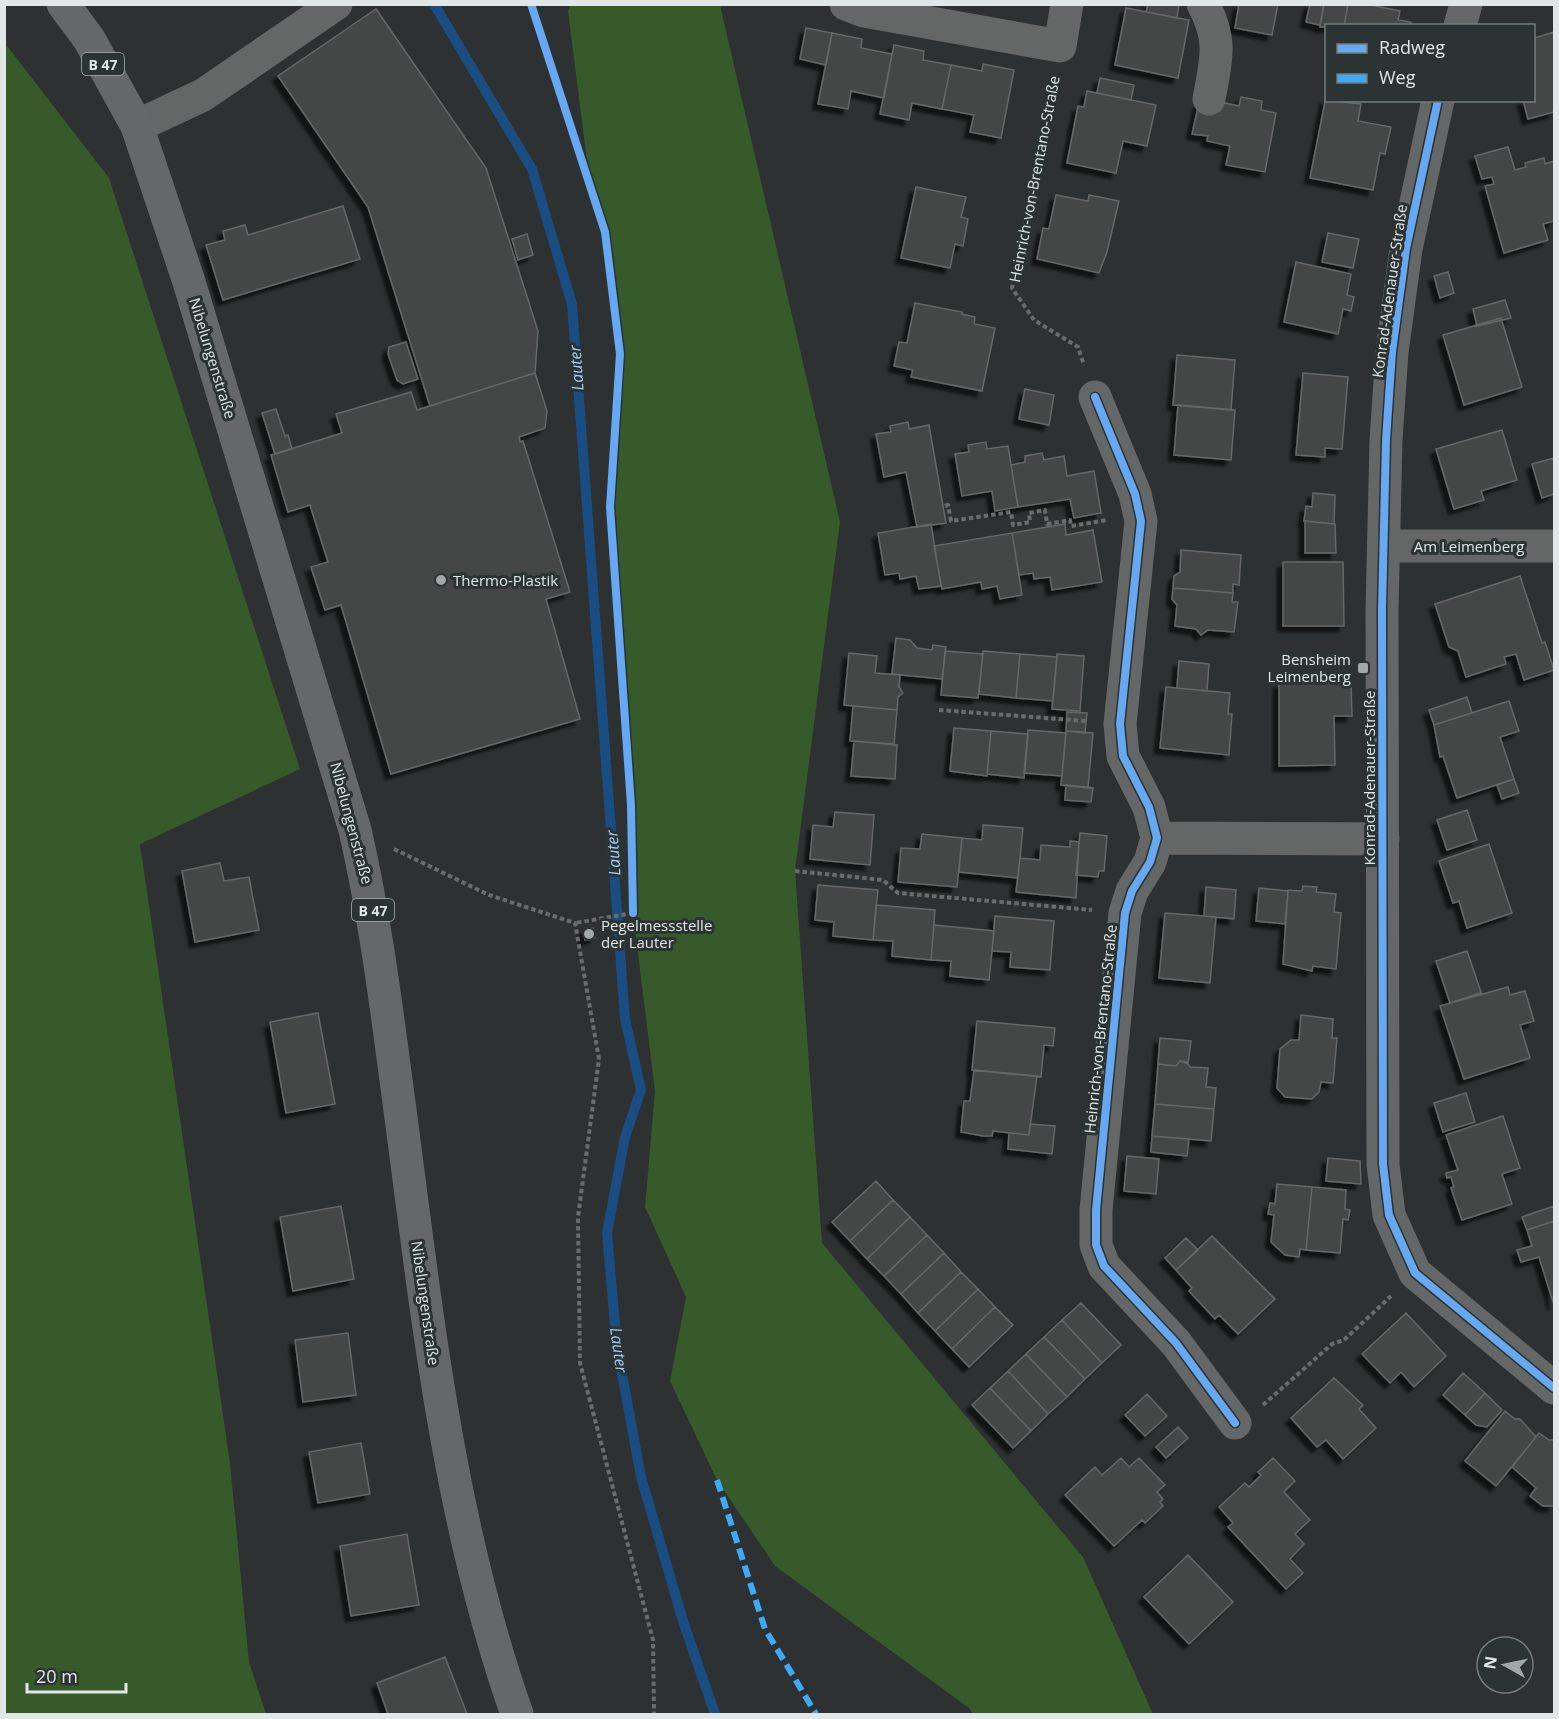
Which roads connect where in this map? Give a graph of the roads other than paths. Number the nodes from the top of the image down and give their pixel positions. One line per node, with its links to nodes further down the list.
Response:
1 (63, 4): 10 (main road, Nibelungenstraße / B 47)
2 (336, 4): 10 (street)
3 (846, 4): 4 (street)
4 (1068, 4)
5 (1203, 4): 8 (street)
6 (1466, 4): 7 (street)
7 (1461, 24)
8 (1209, 99)
9 (1438, 102): 12 (street, Konrad-Adenauer-Straße)
10 (137, 126): 18 (main road, Nibelungenstraße / B 47)
11 (1095, 397): 14 (street)
12 (1384, 546): 13 (street, Am Leimenberg); 15 (street, Konrad-Adenauer-Straße)
13 (1554, 546)
14 (1157, 838): 15 (street); 17 (street, Heinrich-von-Brentano-Straße)
15 (1383, 839): 16 (street, Konrad-Adenauer-Straße)
16 (1554, 1388)
17 (1235, 1423)
18 (518, 1714)

